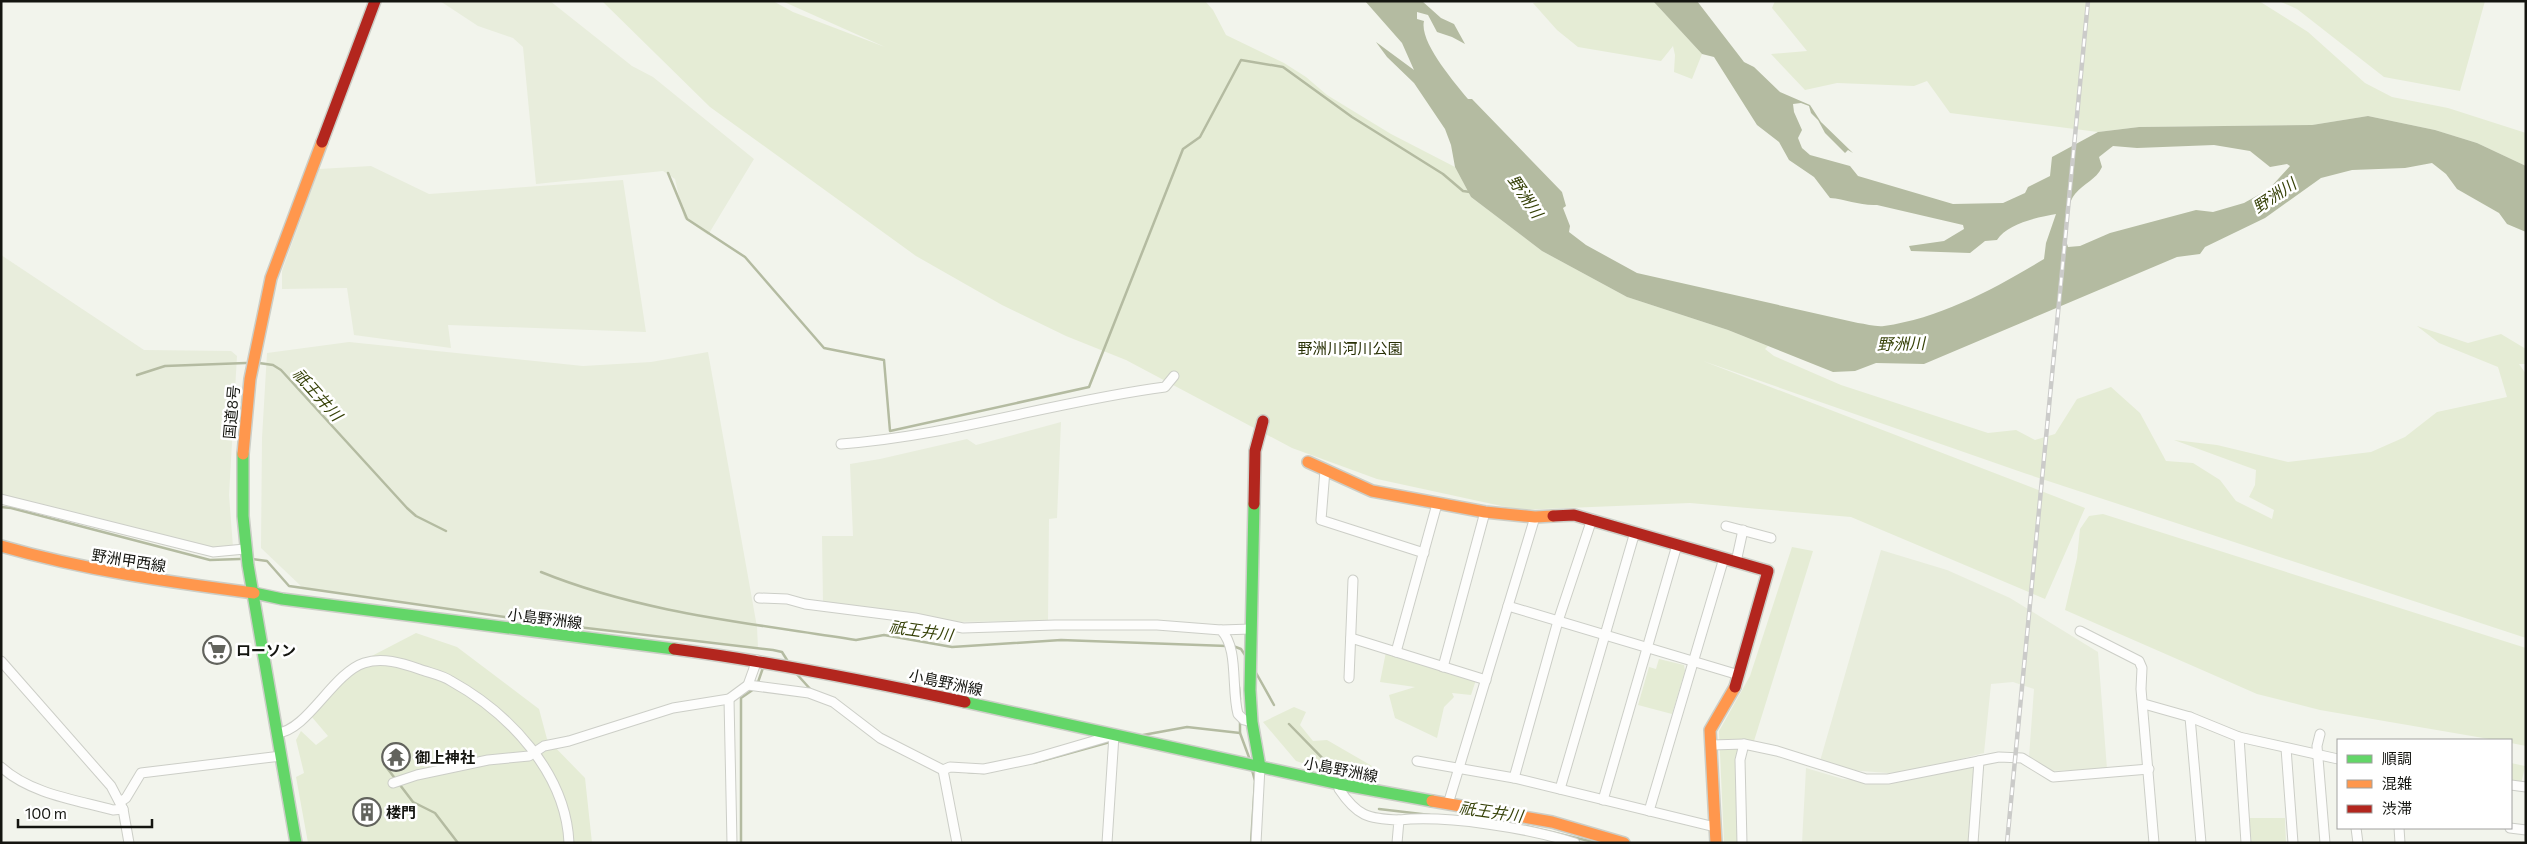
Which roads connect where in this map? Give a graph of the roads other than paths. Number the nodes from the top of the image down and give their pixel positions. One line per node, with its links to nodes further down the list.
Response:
1 (375, 1): 18 (main road, 国道8号)
2 (1174, 376): 4 (street)
3 (1263, 421): 27 (main road)
4 (841, 444)
5 (1308, 462): 6 (main road)
6 (1325, 470): 8 (main road); 19 (street)
7 (1, 498): 18 (street)
8 (1437, 504): 9 (main road); 19 (street)
9 (1485, 512): 10 (main road); 37 (street)
10 (1535, 517): 11 (main road); 25 (street)
11 (1592, 520): 14 (main road); 26 (street)
12 (1726, 526): 13 (street)
13 (1743, 530): 15 (street); 21 (street)
14 (1635, 532): 16 (main road); 30 (street)
15 (1771, 538)
16 (1677, 545): 20 (main road); 32 (street)
17 (1, 546): 23 (main road, 野洲甲西線)
18 (246, 550): 23 (main road, 国道8号)
19 (1424, 553): 33 (street)
20 (1724, 558): 21 (main road); 36 (street)
21 (1736, 562): 38 (main road)
22 (1353, 580): 31 (street)
23 (254, 593): 34 (main road, 小島野洲線); 46 (main road, 国道8号)
24 (759, 598): 28 (street)
25 (1508, 606): 26 (street); 40 (street)
26 (1558, 620): 30 (street); 64 (street)
27 (1251, 629): 28 (street); 45 (main road)
28 (1221, 630): 45 (street)
29 (2080, 631): 43 (street)
30 (1605, 635): 32 (street); 69 (street)
31 (1351, 638): 33 (street); 39 (street)
32 (1647, 647): 36 (street); 70 (street)
33 (1396, 652): 37 (street)
34 (757, 660): 41 (street); 48 (main road, 小島野洲線)
35 (1, 661): 72 (street)
36 (1694, 661): 38 (street); 73 (street)
37 (1442, 666): 40 (street)
38 (1740, 675): 51 (main road)
39 (1349, 678)
40 (1486, 680): 61 (street)
41 (748, 685): 42 (street); 63 (street)
42 (730, 699): 53 (street); 83 (street)
43 (2144, 704): 44 (street); 62 (street)
44 (2190, 717): 49 (street); 94 (street)
45 (1252, 722): 60 (main road)
46 (277, 733): 53 (street); 55 (main road, 国道8号)
47 (2320, 734): 54 (street)
48 (1114, 735): 60 (main road, 小島野洲線); 63 (street); 85 (street)
49 (2239, 737): 52 (street); 95 (street)
50 (1744, 744): 51 (street); 58 (street); 91 (street)
51 (1712, 745): 75 (main road)
52 (2286, 748): 54 (street); 96 (street)
53 (533, 753): 65 (street); 82 (street)
54 (2318, 755): 56 (street); 97 (street)
55 (281, 756): 72 (street); 81 (main road, 国道8号)
56 (2337, 759)
57 (1417, 761): 61 (street)
58 (1979, 761): 62 (street); 92 (street)
59 (1, 767): 72 (street)
60 (1260, 767): 66 (main road, 小島野洲線); 86 (street)
61 (1459, 768): 64 (street); 71 (street)
62 (2149, 769): 93 (street)
63 (943, 770): 84 (street)
64 (1514, 778): 69 (street)
65 (393, 783)
66 (1339, 784): 71 (main road, 小島野洲線); 74 (street)
67 (2512, 785): 68 (street)
68 (2526, 787)
69 (1560, 789): 70 (street)
70 (1604, 800): 73 (street)
71 (1448, 804): 89 (main road, 小島野洲線)
72 (121, 805): 80 (street)
73 (1649, 811): 75 (street)
74 (1399, 820): 87 (street); 88 (street)
75 (1715, 827): 90 (main road)
76 (2512, 828): 79 (street)
77 (2356, 829): 98 (street)
78 (2399, 829): 99 (street)
79 (2526, 830)
80 (129, 843)
81 (296, 843)
82 (569, 843)
83 (732, 843)
84 (957, 843)
85 (1107, 843)
86 (1256, 843)
87 (1397, 843)
88 (1574, 843)
89 (1624, 843)
90 (1716, 843)
91 (1742, 843)
92 (1973, 843)
93 (2154, 843)
94 (2201, 843)
95 (2246, 843)
96 (2293, 843)
97 (2325, 843)
98 (2358, 843)
99 (2400, 843)

